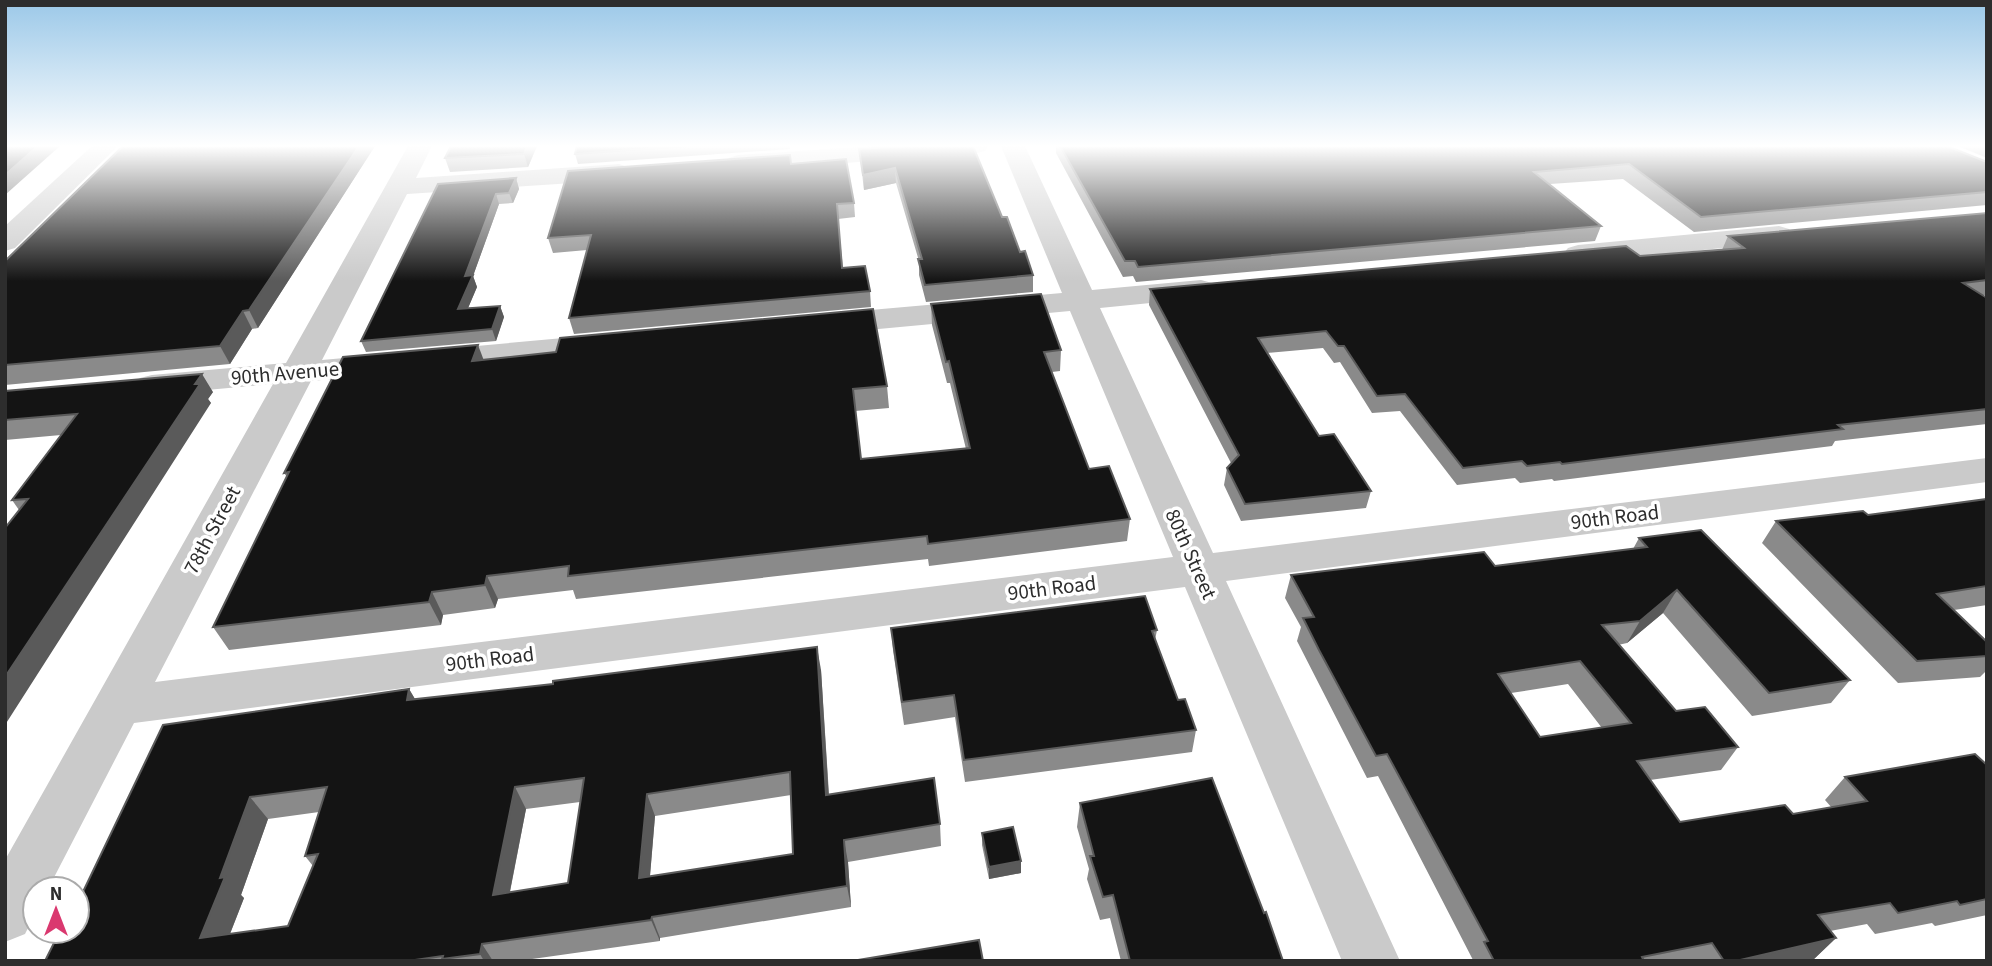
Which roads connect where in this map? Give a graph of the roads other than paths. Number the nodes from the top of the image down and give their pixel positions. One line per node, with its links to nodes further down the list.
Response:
1 (59, 191): 5 (street)
2 (395, 191): 11 (street, 78th Street)
3 (1033, 191): 8 (street, 80th Street)
4 (1806, 233): 6 (street)
5 (5, 242)
6 (1555, 256)
7 (1235, 286): 8 (street)
8 (1081, 300): 9 (street); 14 (street, 80th Street)
9 (797, 326)
10 (631, 341): 11 (street, 90th Avenue)
11 (298, 372): 12 (street, 90th Avenue); 15 (street, 78th Street)
12 (125, 387)
13 (1987, 470): 14 (street, 90th Road)
14 (1198, 569): 15 (street, 90th Road); 17 (street, 80th Street)
15 (118, 706): 16 (street, 78th Street)
16 (5, 915)
17 (1371, 961)

